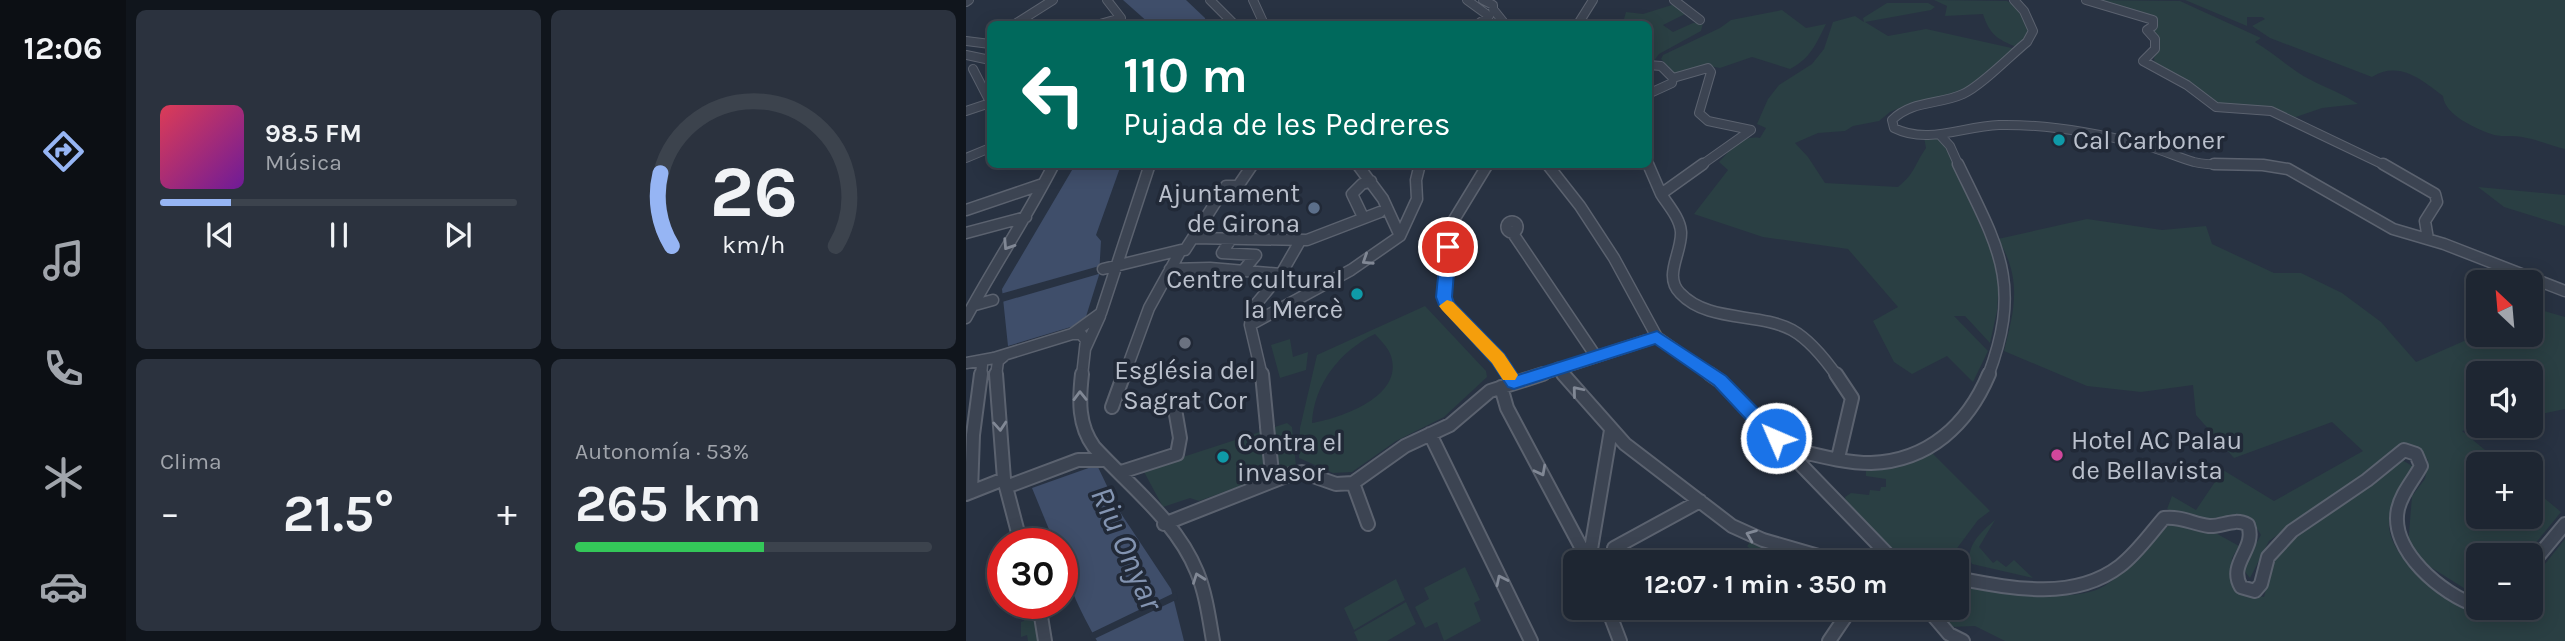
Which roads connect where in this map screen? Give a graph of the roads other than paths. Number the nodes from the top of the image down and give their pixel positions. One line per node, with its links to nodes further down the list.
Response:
1 (1053, 0): 12 (street)
2 (1107, 0): 13 (street)
3 (1210, 0): 14 (street)
4 (1253, 0): 15 (street)
5 (1483, 0): 17 (street)
6 (1594, 0): 18 (street)
7 (1674, 0): 11 (street)
8 (2014, 0): 30 (street)
9 (2086, 0): 53 (street)
10 (1468, 1): 16 (street)
11 (1700, 20)
12 (1021, 21)
13 (1111, 21)
14 (1231, 21)
15 (1263, 21)
16 (1482, 21)
17 (1503, 21)
18 (1580, 21)
19 (966, 41): 20 (street)
20 (987, 43)
21 (966, 55): 22 (street)
22 (985, 59): 24 (street)
23 (1652, 65): 25 (street)
24 (970, 71): 27 (street)
25 (1673, 78): 26 (street); 43 (street)
26 (1652, 92)
27 (987, 101)
28 (987, 103): 29 (street)
29 (966, 111)
30 (1940, 135): 53 (street); 83 (street)
31 (987, 149): 32 (street)
32 (966, 158)
33 (1052, 168): 42 (street)
34 (1148, 168): 56 (street)
35 (1250, 168): 51 (street)
36 (1360, 168): 41 (street)
37 (1419, 168): 50 (street)
38 (1486, 168): 75 (street)
39 (1550, 168): 68 (street)
40 (1650, 168): 43 (street)
41 (1371, 181): 47 (street); 50 (street)
42 (1043, 184): 44 (street); 46 (street)
43 (1661, 194): 83 (street)
44 (966, 210)
45 (1380, 212): 47 (street)
46 (1026, 217): 49 (street); 63 (street, one-way to 63)
47 (1363, 217): 54 (street)
48 (1513, 232): 71 (street)
49 (966, 233)
50 (1400, 236): 66 (street, one-way to 66)
51 (1193, 238): 52 (street); 55 (street)
52 (1231, 239): 54 (street); 59 (street)
53 (2428, 239): 61 (street)
54 (1300, 241): 60 (street)
55 (1181, 250): 56 (street); 58 (street)
56 (1115, 265): 57 (street); 64 (street)
57 (1103, 269)
58 (1170, 269): 59 (street); 77 (street)
59 (1242, 272): 60 (street)
60 (1281, 274): 66 (street)
61 (2565, 291)
62 (993, 300): 63 (street)
63 (975, 305): 65 (street)
64 (1101, 313): 67 (street); 69 (street)
65 (966, 318)
66 (1250, 328): 87 (street)
67 (1072, 334): 69 (street); 70 (street)
68 (1657, 337): 71 (street); 82 (street)
69 (1085, 350): 81 (street, one-way to 69)
70 (1006, 354): 72 (street); 74 (street)
71 (1595, 355): 73 (street)
72 (974, 363): 74 (street); 90 (street)
73 (1558, 368): 75 (street); 79 (street, one-way to 73)
74 (996, 374): 88 (street, one-way to 88)
75 (1514, 383): 76 (street)
76 (1501, 387): 80 (street); 97 (street, one-way to 97)
77 (1112, 407)
78 (1175, 410): 86 (street)
79 (1611, 430): 91 (street); 98 (street)
80 (1430, 435): 89 (street); 110 (street, one-way to 80)
81 (1091, 441): 84 (street); 85 (street)
82 (1786, 448): 83 (street); 100 (street)
83 (1838, 458)
84 (1077, 460): 85 (street); 88 (street)
85 (1106, 460): 86 (street)
86 (1121, 472): 92 (street)
87 (1273, 481): 89 (street); 92 (street)
88 (1005, 483): 90 (street); 95 (street)
89 (1353, 483): 93 (street)
90 (969, 493)
91 (1700, 501): 96 (street); 99 (street, one-way to 91)
92 (1164, 524): 109 (street, one-way to 92)
93 (1368, 524)
94 (2565, 524): 101 (street)
95 (1017, 528)
96 (1614, 548)
97 (1583, 550)
98 (1591, 550)
99 (1798, 550)
100 (1883, 550)
101 (2543, 550)
102 (1969, 580): 103 (street)
103 (2466, 601)
104 (1041, 619): 108 (street)
105 (1612, 620): 111 (street)
106 (1843, 620): 112 (street)
107 (1937, 620): 113 (street)
108 (1045, 641)
109 (1213, 641)
110 (1531, 641)
111 (1620, 641)
112 (1829, 641)
113 (1963, 641)

